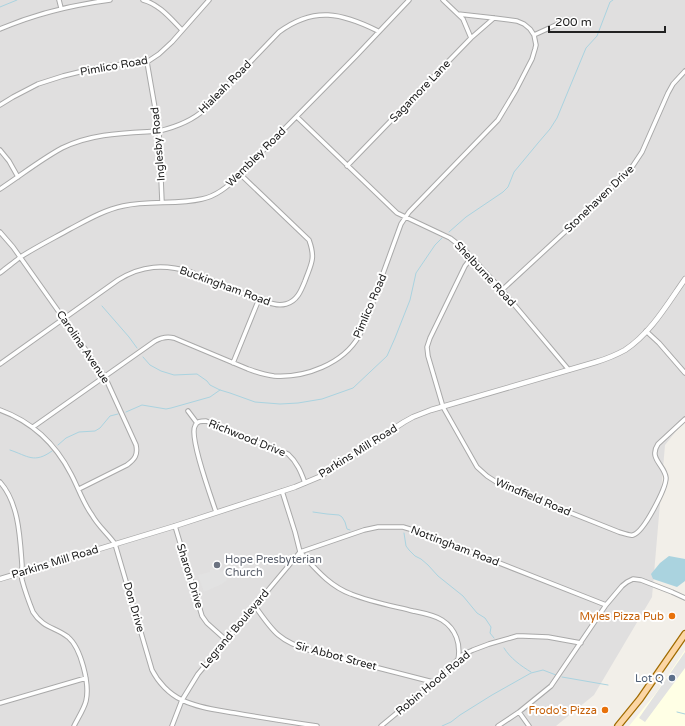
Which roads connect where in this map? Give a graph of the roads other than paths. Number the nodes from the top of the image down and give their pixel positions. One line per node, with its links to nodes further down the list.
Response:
1 (59, 0): 7 (street)
2 (110, 0): 7 (street)
3 (143, 0): 12 (street)
4 (209, 0): 12 (street, Pimlico Road)
5 (409, 0): 13 (street, Wembley Road)
6 (443, 0): 8 (street)
7 (61, 8): 11 (street)
8 (458, 14): 9 (street); 15 (street)
9 (494, 18): 14 (street); 15 (street, Sagamore Lane)
10 (558, 24): 14 (street)
11 (0, 29)
12 (182, 30): 16 (street, Pimlico Road)
13 (378, 31): 19 (street, Wembley Road); 20 (street, Hialeah Road)
14 (534, 35): 27 (street, Pimlico Road)
15 (471, 38): 22 (street, Sagamore Lane)
16 (147, 62): 18 (street, Pimlico Road); 20 (street, Inglesby Road)
17 (685, 71): 33 (street, Stonehaven Drive)
18 (0, 105)
19 (297, 117): 22 (street, Shelburne Road); 23 (street, Wembley Road)
20 (159, 131): 24 (street, Hialeah Road); 26 (street, Inglesby Road)
21 (0, 150): 24 (street)
22 (347, 166): 27 (street, Shelburne Road)
23 (240, 174): 26 (street, Wembley Road); 34 (street, Buckingham Road)
24 (18, 177): 25 (street, Hialeah Road)
25 (0, 189)
26 (162, 202): 30 (street, Wembley Road)
27 (406, 217): 29 (street, Shelburne Road); 37 (street, Pimlico Road)
28 (0, 232): 30 (street, Carolina Avenue)
29 (472, 257): 33 (street, Shelburne Road); 42 (street, Windfield Road)
30 (20, 258): 31 (street, Wembley Road); 35 (street, Carolina Avenue)
31 (0, 273)
32 (685, 279): 36 (street, Parkins Mill Road)
33 (502, 290): 39 (street, Shelburne Road)
34 (259, 299): 35 (street, Buckingham Road); 37 (street)
35 (63, 319): 38 (street, Buckingham Road); 41 (street, Carolina Avenue)
36 (646, 331): 39 (street, Parkins Mill Road); 40 (street)
37 (233, 362): 41 (street, Pimlico Road)
38 (0, 364)
39 (569, 370): 42 (street, Parkins Mill Road)
40 (685, 374)
41 (105, 377): 47 (street, Pimlico Road); 50 (street, Carolina Avenue)
42 (443, 407): 45 (street, Windfield Road); 48 (street, Parkins Mill Road)
43 (0, 410): 47 (street, Don Drive)
44 (188, 411): 46 (street, Richwood Drive)
45 (685, 419)
46 (197, 423): 48 (street, Richwood Drive); 52 (street, Richwood Drive)
47 (33, 427): 50 (street, Don Drive)
48 (305, 483): 51 (street, Parkins Mill Road)
49 (1, 485): 56 (street)
50 (79, 489): 54 (street, Don Drive)
51 (282, 491): 52 (street, Parkins Mill Road); 55 (street)
52 (216, 512): 53 (street, Parkins Mill Road)
53 (175, 526): 54 (street, Parkins Mill Road); 62 (street, Sharon Drive)
54 (115, 544): 56 (street, Parkins Mill Road); 67 (street, Don Drive)
55 (300, 552): 59 (street, Nottingham Road); 60 (street, Legrand Boulevard); 64 (street)
56 (22, 572): 57 (street, Parkins Mill Road); 65 (street)
57 (0, 579)
58 (685, 598): 59 (street)
59 (606, 605): 63 (street)
60 (255, 606): 62 (street, Legrand Boulevard); 66 (street, Sir Abbot Street)
61 (685, 634): 77 (main road)
62 (226, 640): 67 (street, Legrand Boulevard)
63 (581, 643): 64 (street, Robin Hood Road); 69 (street)
64 (458, 660): 66 (street, Robin Hood Road)
65 (86, 678): 68 (street); 71 (street)
66 (433, 682): 74 (street, Robin Hood Road)
67 (182, 700): 70 (street, Don Drive); 72 (street, Legrand Boulevard)
68 (0, 703)
69 (519, 712): 75 (street); 76 (street)
70 (287, 724): 73 (street, Don Drive)
71 (74, 726)
72 (172, 726)
73 (317, 726)
74 (381, 726)
75 (498, 726)
76 (529, 726)
77 (618, 726)

